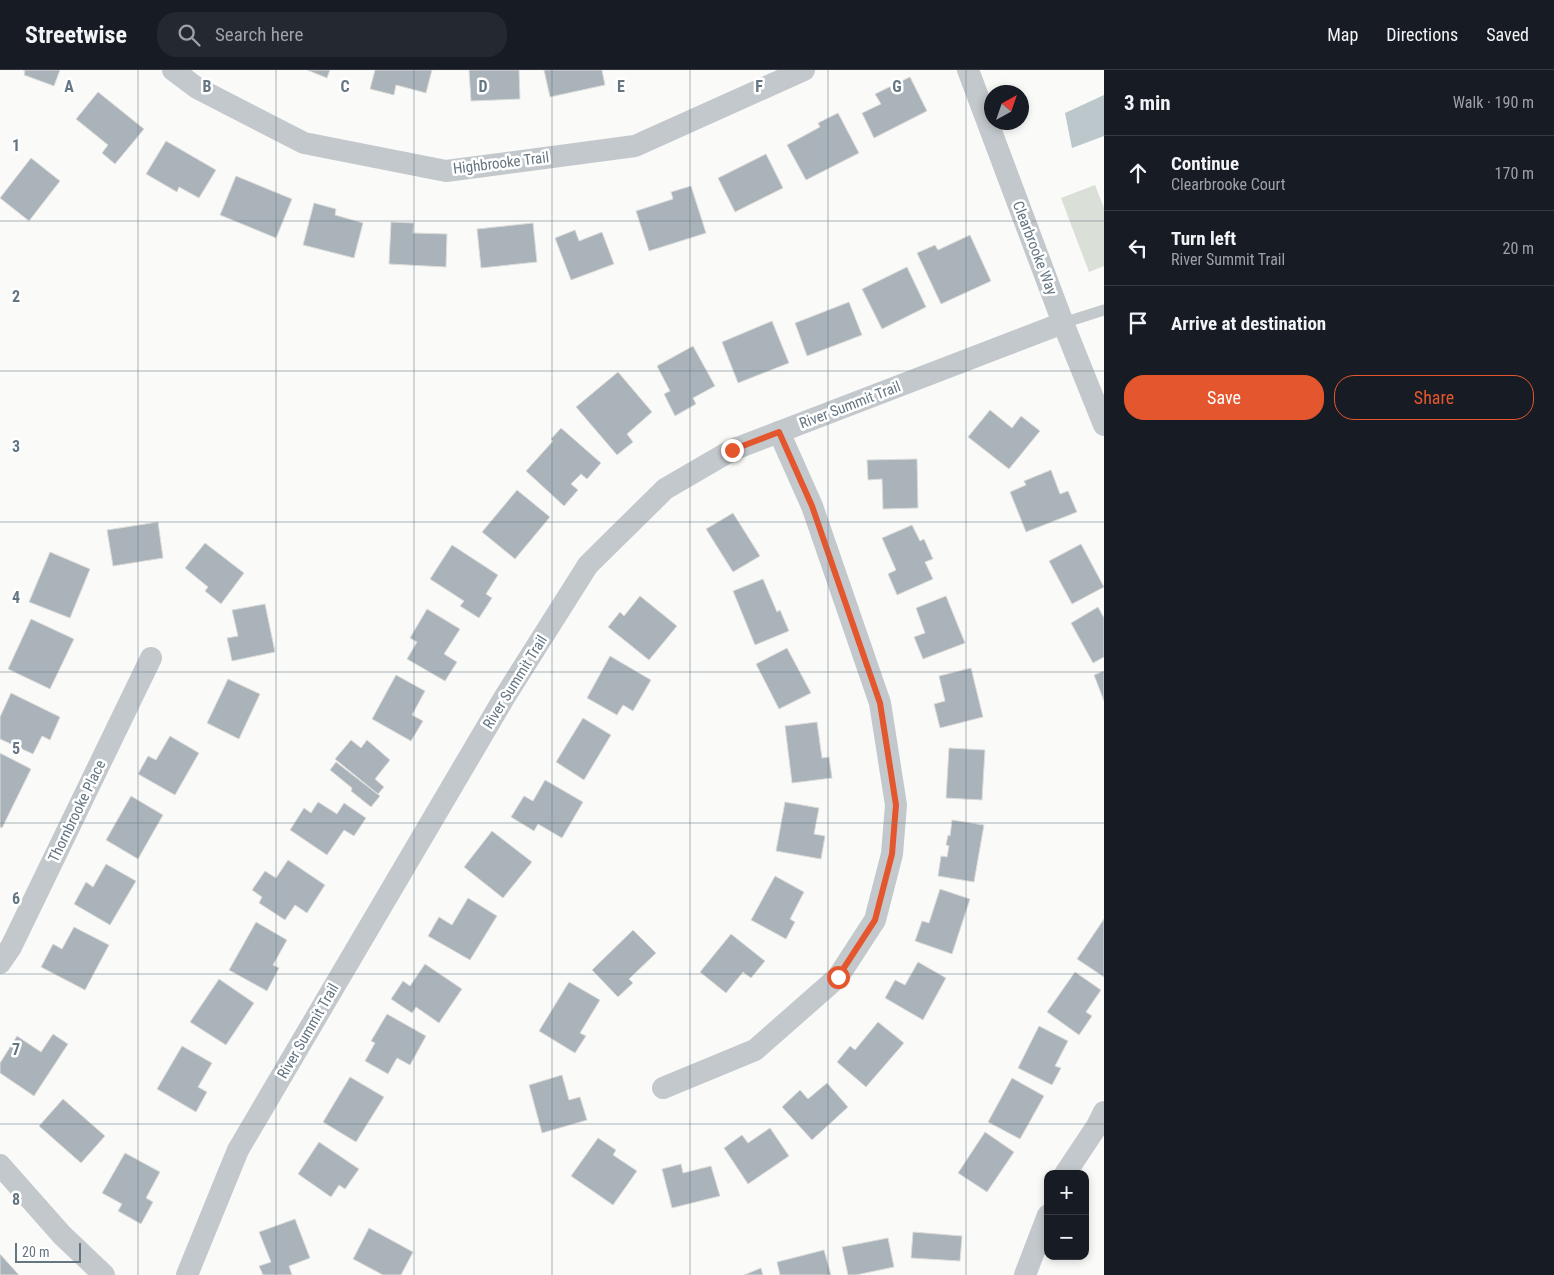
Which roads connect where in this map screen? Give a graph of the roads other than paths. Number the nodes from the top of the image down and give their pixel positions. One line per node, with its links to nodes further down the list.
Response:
1 (174, 70): 2 (street, Highbrooke Trail)
2 (804, 70)
3 (968, 70): 5 (street, Clearbrooke Way)
4 (1104, 310): 5 (lane)
5 (1063, 322): 6 (street, Clearbrooke Way); 7 (street, River Summit Trail)
6 (1104, 425)
7 (779, 432): 10 (street); 16 (street, River Summit Trail)
8 (151, 658): 9 (street, Thornbrooke Place)
9 (0, 963)
10 (663, 1088)
11 (1102, 1123): 13 (street)
12 (0, 1165): 15 (street)
13 (1068, 1170)
14 (1044, 1225): 17 (street)
15 (104, 1275)
16 (187, 1275)
17 (1025, 1275)

